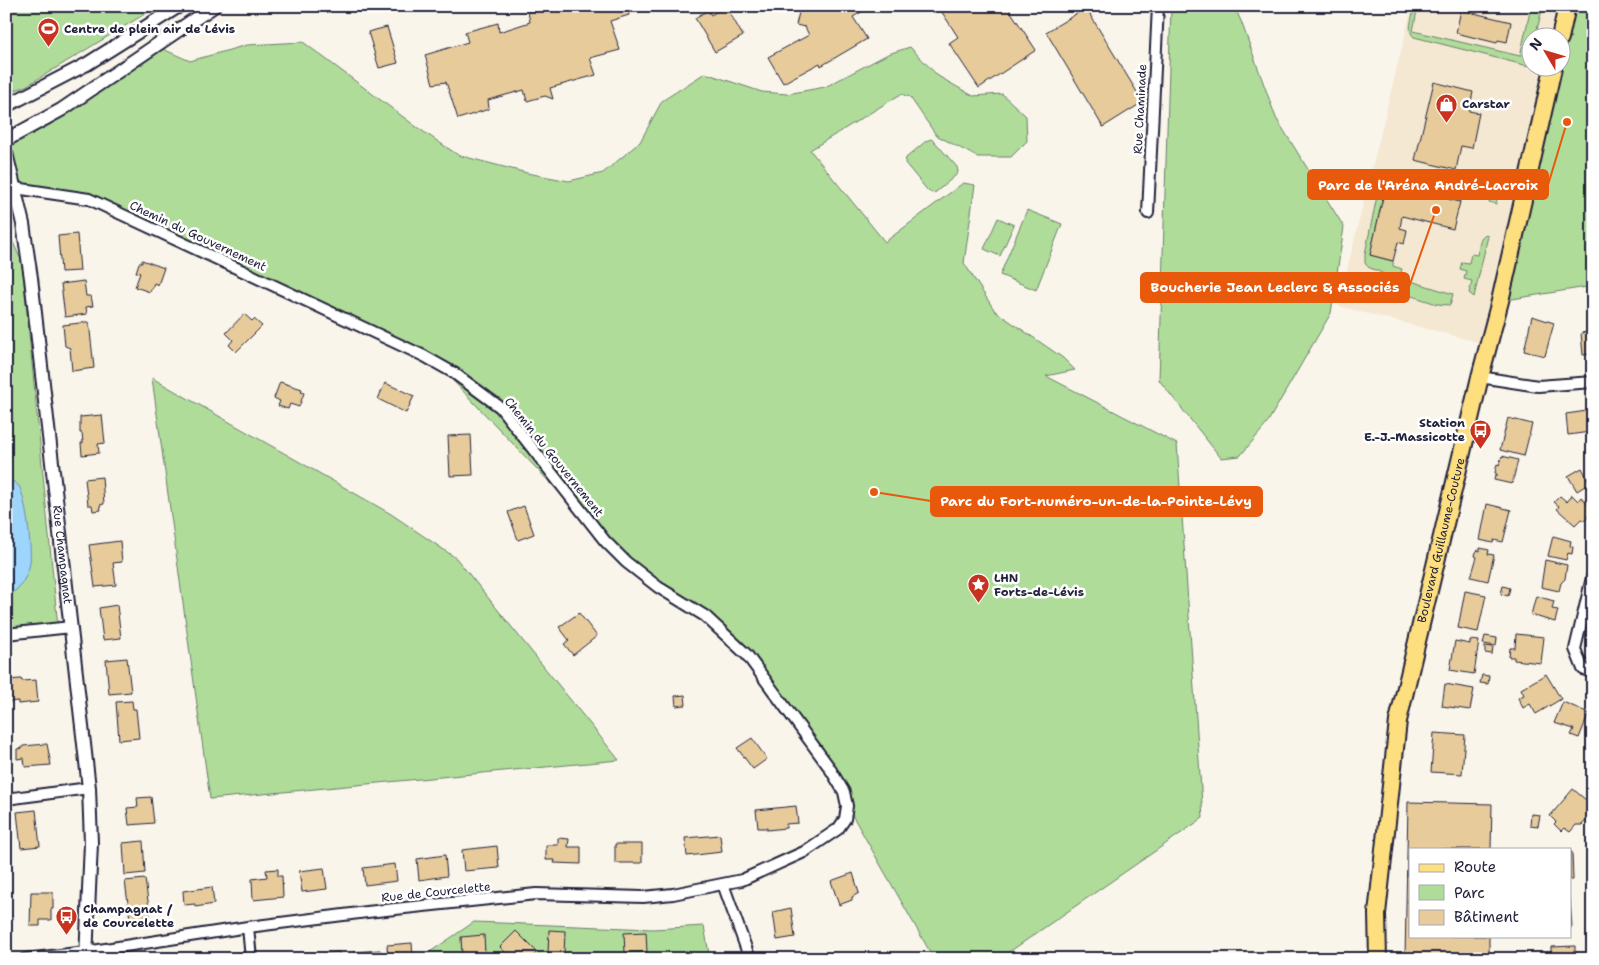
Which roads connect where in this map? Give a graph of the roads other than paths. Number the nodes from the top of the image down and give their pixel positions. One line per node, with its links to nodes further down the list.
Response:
1 (179, 6): 7 (street)
2 (214, 6): 8 (street)
3 (1158, 6): 11 (street, Rue Chaminade)
4 (1567, 6): 5 (main road)
5 (1562, 28)
6 (1551, 78): 12 (main road, Boulevard Guillaume-Couture)
7 (6, 106)
8 (6, 140)
9 (6, 153): 10 (street, Rue Champagnat)
10 (15, 188): 15 (street, Rue Champagnat); 20 (street, Chemin du Gouvernement)
11 (1148, 213)
12 (1480, 376): 13 (street); 27 (main road, Boulevard Guillaume-Couture)
13 (1593, 382)
14 (1593, 573): 17 (street)
15 (71, 627): 16 (street); 18 (street, Rue Champagnat)
16 (6, 634)
17 (1593, 674)
18 (89, 788): 19 (street); 23 (street, Rue Champagnat)
19 (6, 799)
20 (838, 829): 21 (street, Rue de Courcelette)
21 (723, 884): 22 (street, Rue de Courcelette); 26 (street)
22 (248, 927): 23 (street, Rue de Courcelette); 25 (street)
23 (86, 955): 24 (street, Rue de Courcelette)
24 (24, 959)
25 (251, 959)
26 (750, 959)
27 (1378, 959)

